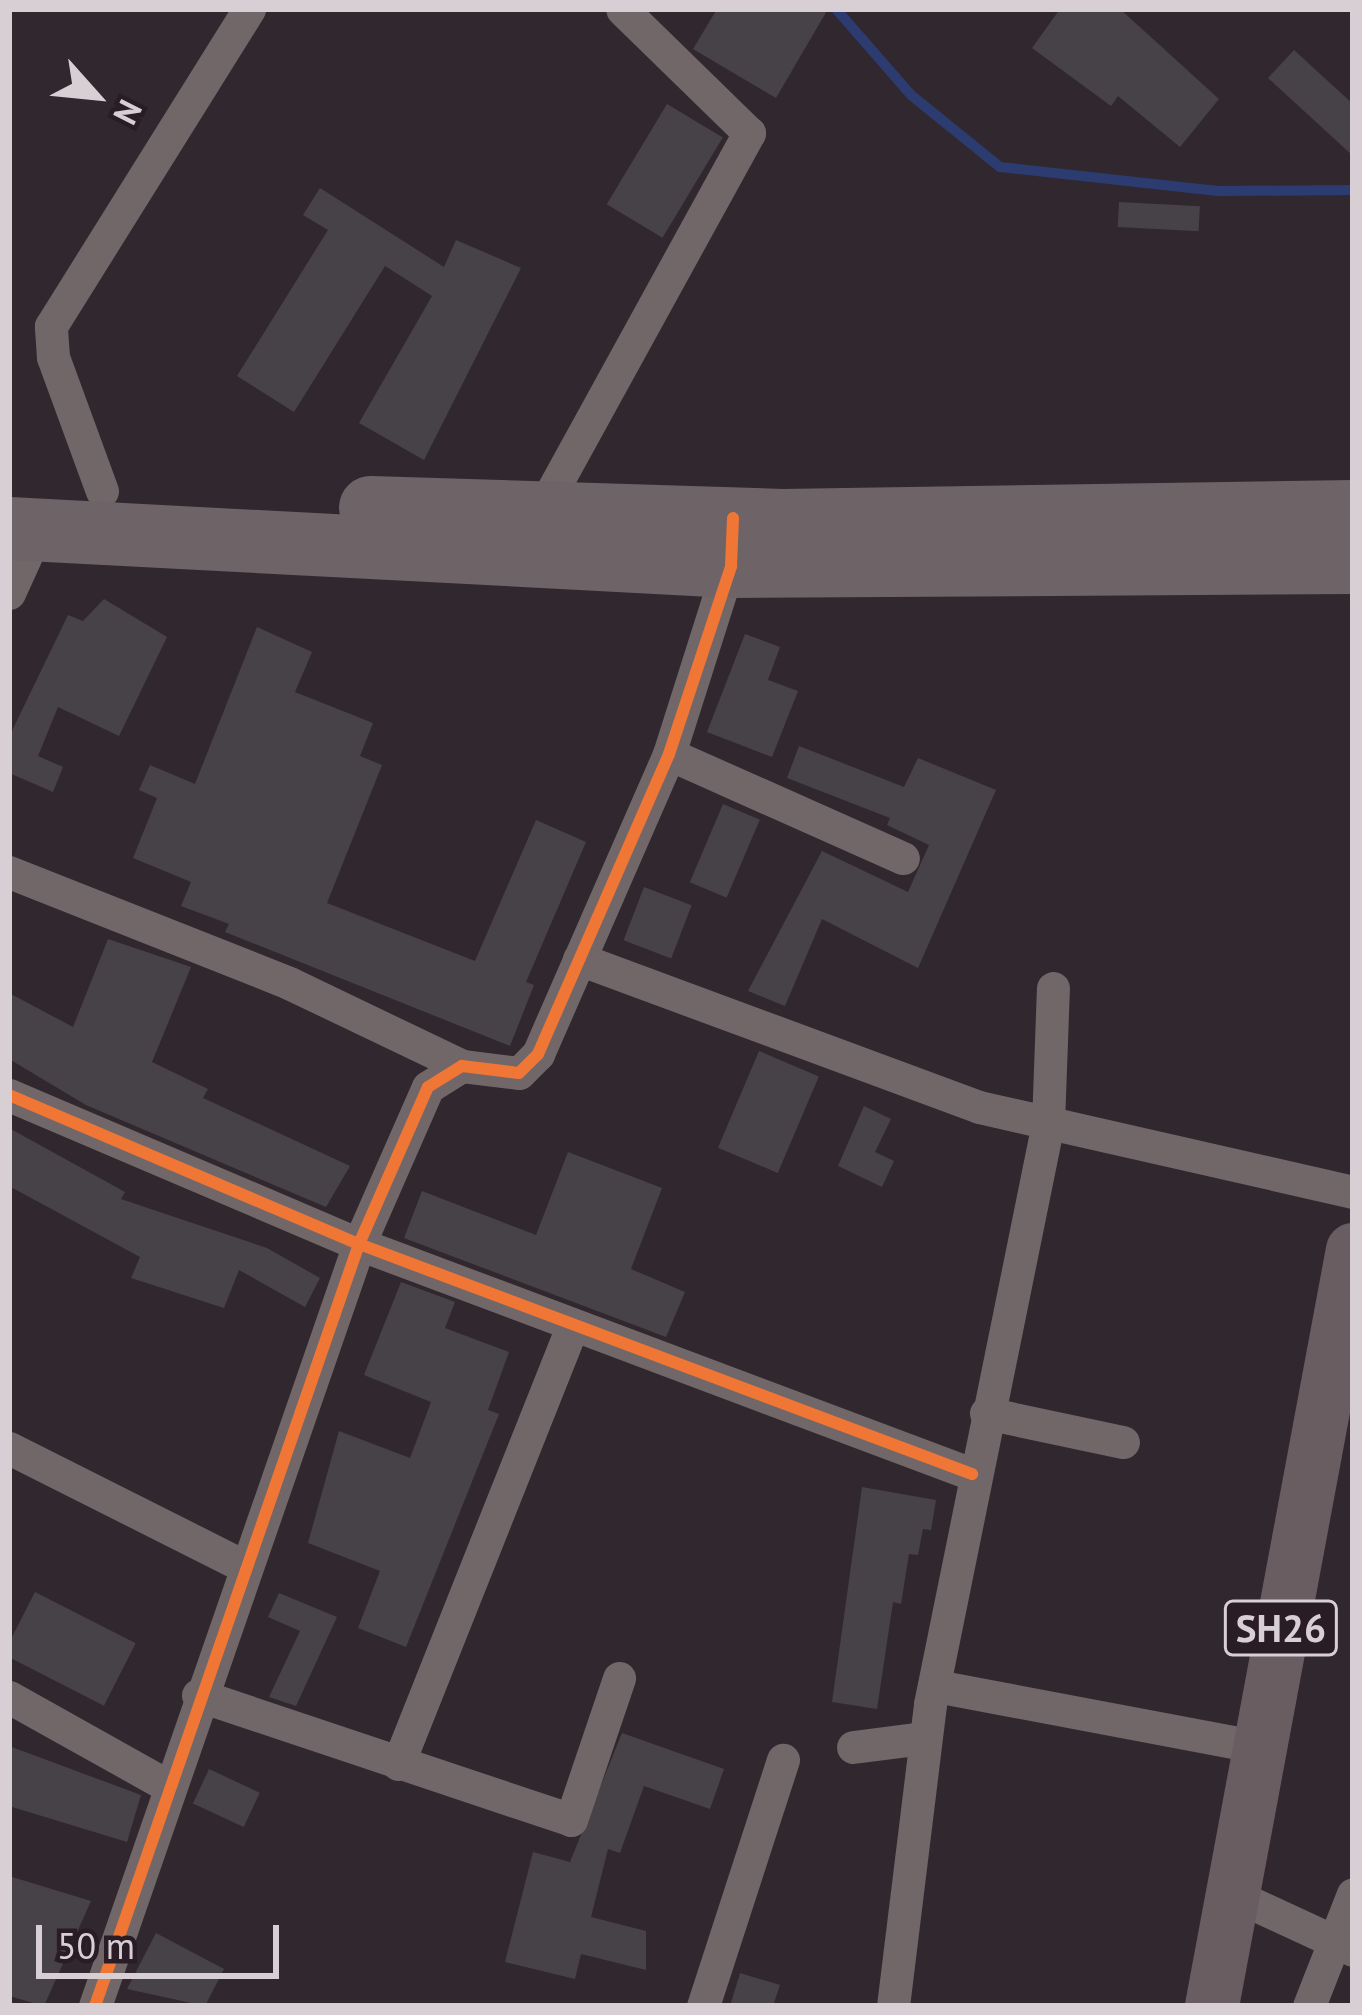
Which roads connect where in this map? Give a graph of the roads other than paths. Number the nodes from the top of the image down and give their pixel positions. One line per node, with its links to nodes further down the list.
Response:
1 (248, 9): 3 (street)
2 (622, 9): 5 (street)
3 (102, 491): 5 (highway); 6 (highway)
4 (1353, 511): 7 (highway)
5 (540, 513): 7 (highway)
6 (19, 514): 7 (highway); 9 (street)
7 (732, 542): 8 (highway); 10 (street)
8 (1353, 562)
9 (9, 593)
10 (669, 754): 11 (street); 13 (street)
11 (903, 858)
12 (9, 872): 15 (street)
13 (579, 959): 15 (street); 17 (street)
14 (1052, 988): 17 (street)
15 (462, 1066): 19 (street)
16 (9, 1095): 19 (street)
17 (1048, 1123): 18 (street); 22 (street)
18 (1353, 1192)
19 (359, 1244): 21 (street); 26 (street)
20 (1353, 1250): 33 (main road, SH26)
21 (573, 1325): 25 (street); 35 (street)
22 (986, 1412): 23 (street); 25 (street)
23 (1124, 1442)
24 (9, 1448): 26 (street)
25 (972, 1474): 28 (street)
26 (244, 1566): 29 (street)
27 (619, 1678): 35 (street)
28 (936, 1686): 31 (street); 33 (street)
29 (198, 1695): 35 (street); 36 (street)
30 (9, 1697): 36 (street)
31 (924, 1738): 32 (street); 42 (street)
32 (854, 1747)
33 (1259, 1747): 38 (main road, SH26)
34 (783, 1760): 41 (street)
35 (398, 1764)
36 (168, 1786): 40 (street)
37 (1353, 1894): 39 (street)
38 (1234, 1895): 39 (street); 43 (main road, SH26)
39 (1342, 1945): 44 (street)
40 (99, 2005)
41 (703, 2006)
42 (893, 2006)
43 (1212, 2006)
44 (1309, 2006)

